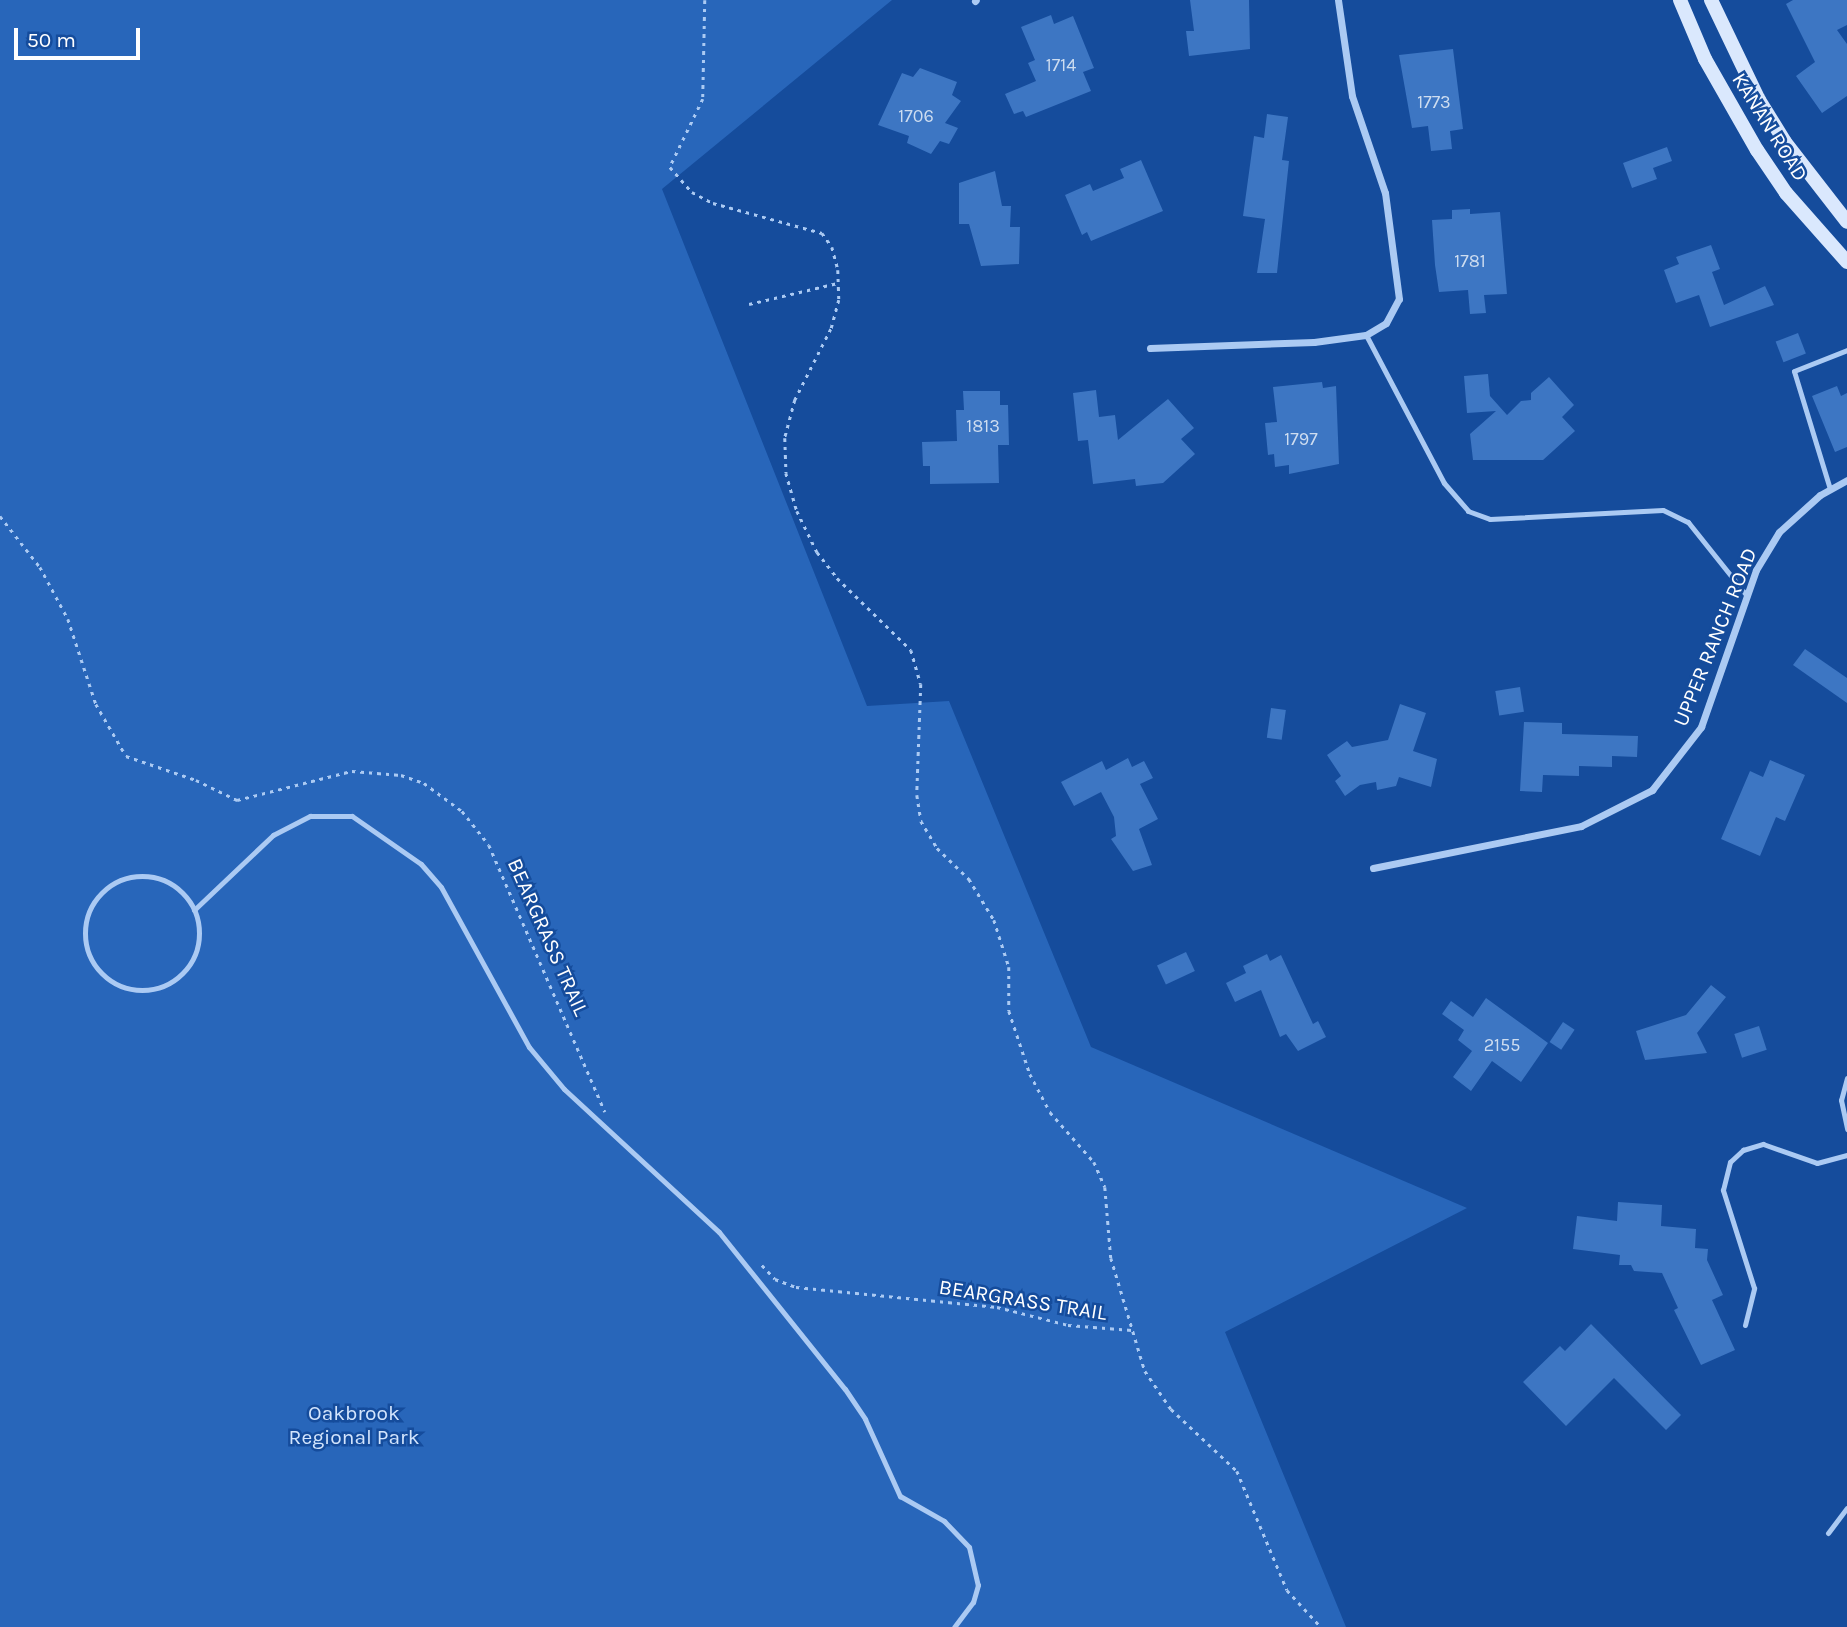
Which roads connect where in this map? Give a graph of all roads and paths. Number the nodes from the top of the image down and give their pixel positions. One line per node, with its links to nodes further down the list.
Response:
1 (705, 0): 7 (path)
2 (1338, 0): 9 (street)
3 (1680, 0): 6 (main road, KANAN ROAD)
4 (1712, 0): 5 (main road, KANAN ROAD)
5 (1847, 222)
6 (1847, 262)
7 (838, 283): 8 (path); 24 (path)
8 (749, 304)
9 (1366, 335): 10 (street); 15 (lane)
10 (1150, 348)
11 (1847, 349): 13 (lane)
12 (1847, 480): 13 (street, UPPER RANCH ROAD)
13 (1830, 489): 15 (street, UPPER RANCH ROAD)
14 (0, 516): 19 (path, BEARGRASS TRAIL)
15 (1746, 596): 16 (street, UPPER RANCH ROAD)
16 (1373, 868)
17 (194, 910): 17 (lane); 27 (lane)
18 (1847, 1078): 20 (lane)
19 (607, 1116)
20 (1847, 1129)
21 (1847, 1155): 23 (lane)
22 (758, 1260): 24 (path, BEARGRASS TRAIL)
23 (1745, 1325)
24 (1132, 1330): 28 (path)
25 (1847, 1508): 26 (lane)
26 (1828, 1533)
27 (954, 1627)
28 (1321, 1627)

